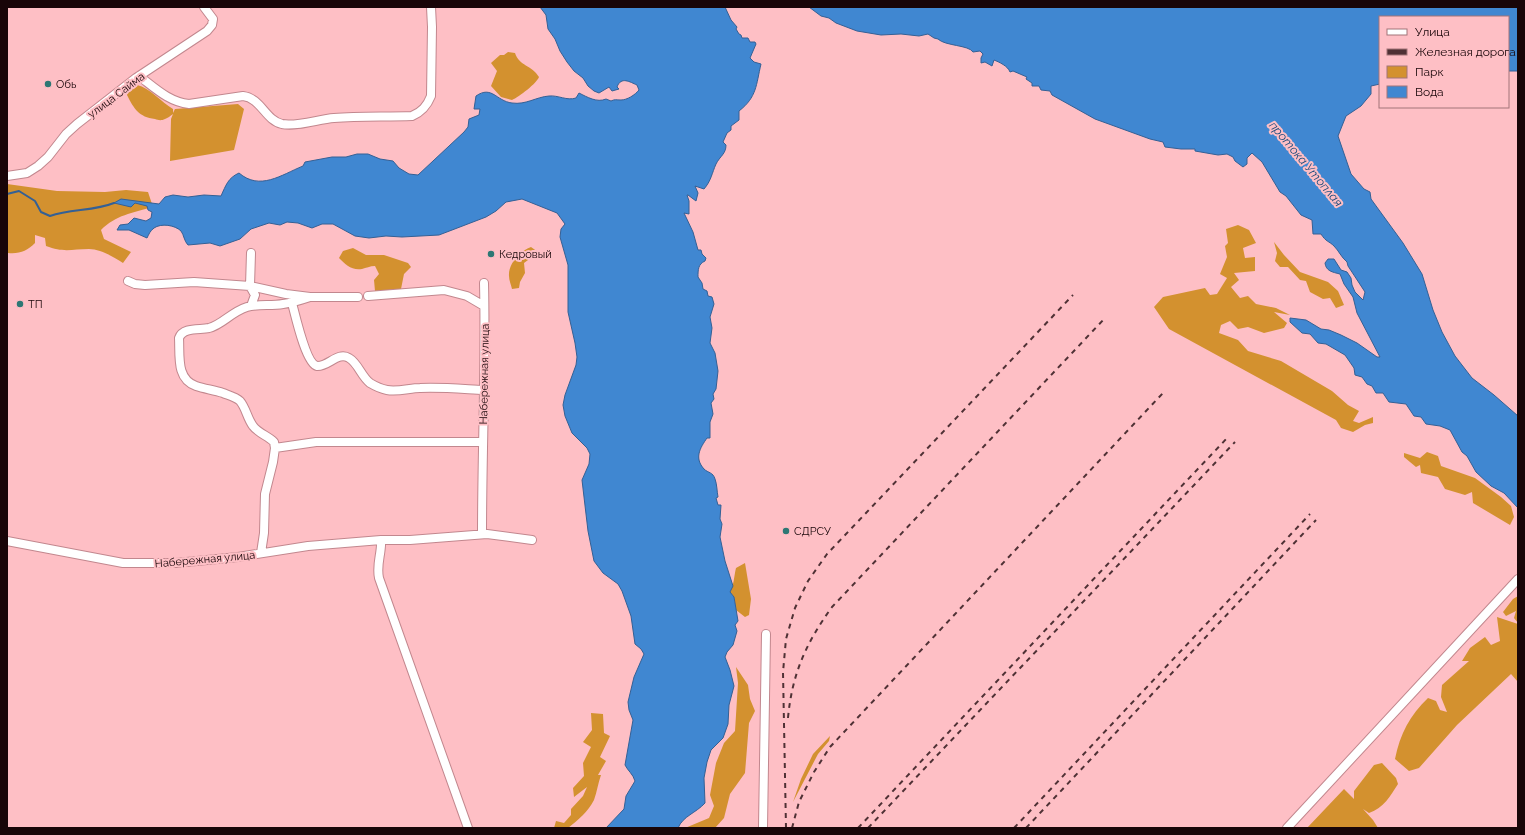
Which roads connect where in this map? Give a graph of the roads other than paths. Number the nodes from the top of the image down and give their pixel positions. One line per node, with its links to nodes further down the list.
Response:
1 (204, 7): 3 (street, улица Сайма)
2 (431, 7): 3 (street)
3 (139, 76): 4 (street, улица Сайма)
4 (7, 176)
5 (251, 253): 8 (street)
6 (128, 281): 8 (street)
7 (484, 283): 14 (street, Набережная улица)
8 (250, 286): 10 (street); 13 (street)
9 (368, 296): 14 (street)
10 (310, 297): 11 (street); 12 (street)
11 (358, 297)
12 (292, 303): 13 (street); 15 (street)
13 (251, 306): 17 (street)
14 (484, 306): 15 (street, Набережная улица)
15 (484, 390): 16 (street, Набережная улица)
16 (482, 442): 17 (street); 18 (street, Набережная улица)
17 (275, 448): 22 (street)
18 (482, 534): 19 (street, Набережная улица); 20 (street, Набережная улица)
19 (381, 540): 22 (street, Набережная улица); 25 (street)
20 (532, 540)
21 (7, 542): 22 (street, Набережная улица)
22 (261, 553)
23 (1518, 579): 27 (street)
24 (766, 634): 26 (street)
25 (468, 828)
26 (763, 828)
27 (1287, 828)

